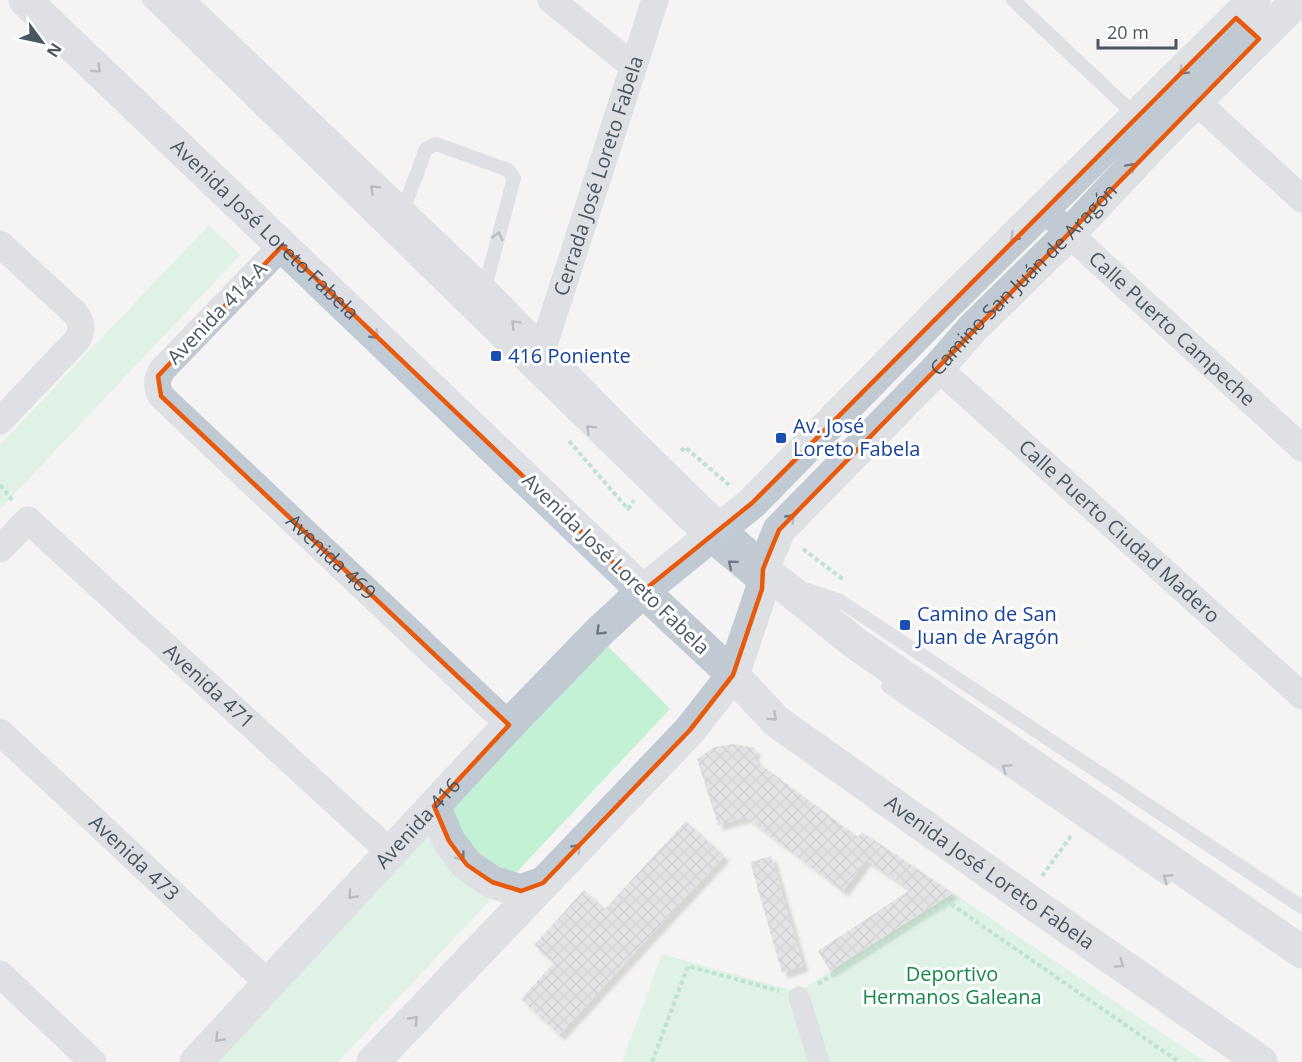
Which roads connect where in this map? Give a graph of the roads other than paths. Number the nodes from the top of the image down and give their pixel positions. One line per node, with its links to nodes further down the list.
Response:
1 (25, 0): 17 (main road, Avenida José Loreto Fabela, one-way to 17)
2 (149, 0): 28 (lane, one-way to 2)
3 (176, 0): 14 (main road, one-way to 3)
4 (551, 0): 9 (street)
5 (655, 0): 9 (street, Cerrada José Loreto Fabela)
6 (1013, 0): 11 (lane)
7 (1298, 0): 8 (street, Camino San Juán de Aragón)
8 (1250, 19): 10 (street, Camino San Juán de Aragón); 11 (street, Camino San Juán de Aragón, one-way to 11)
9 (633, 66): 21 (street, Cerrada José Loreto Fabela)
10 (1196, 101): 11 (street, Camino San Juán de Aragón); 12 (street)
11 (1148, 126): 13 (street, Camino San Juán de Aragón); 15 (street, Camino San Juán de Aragón, one-way to 11)
12 (1302, 199)
13 (1044, 208): 15 (street, Calle Puerto Campeche); 19 (street, Camino San Juán de Aragón, one-way to 19)
14 (401, 215): 18 (main road); 18 (lane, one-way to 14)
15 (1069, 234): 20 (street, Camino San Juán de Aragón); 27 (street, Calle Puerto Campeche)
16 (0, 244): 26 (street)
17 (282, 246): 23 (street, Avenida 414-A); 31 (main road, Avenida José Loreto Fabela, one-way to 31)
18 (483, 293): 21 (main road, one-way to 18)
19 (945, 306): 20 (street); 24 (street, Camino San Juán de Aragón)
20 (972, 329): 22 (street, Camino San Juán de Aragón)
21 (542, 351): 28 (main road)
22 (938, 368): 25 (street, Camino San Juán de Aragón); 34 (street, Calle Puerto Ciudad Madero)
23 (157, 383): 35 (street, Avenida 469)
24 (871, 383): 25 (street); 28 (street, Camino San Juán de Aragón)
25 (897, 409): 30 (street, Camino San Juán de Aragón, one-way to 25)
26 (0, 421)
27 (1302, 448)
28 (712, 536): 30 (street, one-way to 28); 31 (street, Camino San Juán de Aragón)
29 (0, 549): 38 (street, Avenida 471)
30 (768, 584): 32 (street, Camino San Juán de Aragón); 41 (lane); 42 (street)
31 (643, 591): 32 (street, Avenida José Loreto Fabela); 35 (street, Avenida 416, one-way to 35)
32 (733, 675): 39 (street, one-way to 32); 50 (street, Avenida José Loreto Fabela, one-way to 50)
33 (873, 675): 40 (lane, one-way to 33)
34 (1302, 696)
35 (509, 725): 37 (street, Avenida 416)
36 (0, 732): 44 (street, Avenida 473)
37 (434, 806): 38 (street, Avenida 416); 39 (street, one-way to 39)
38 (391, 853): 44 (street, Avenida 416, one-way to 44)
39 (543, 883): 48 (street, one-way to 39)
40 (1178, 886)
41 (1302, 907)
42 (1302, 952)
43 (0, 974): 46 (street)
44 (269, 984): 47 (street, Avenida 416, one-way to 47)
45 (799, 997): 49 (street)
46 (93, 1062)
47 (196, 1062)
48 (374, 1062)
49 (819, 1062)
50 (1261, 1062)

